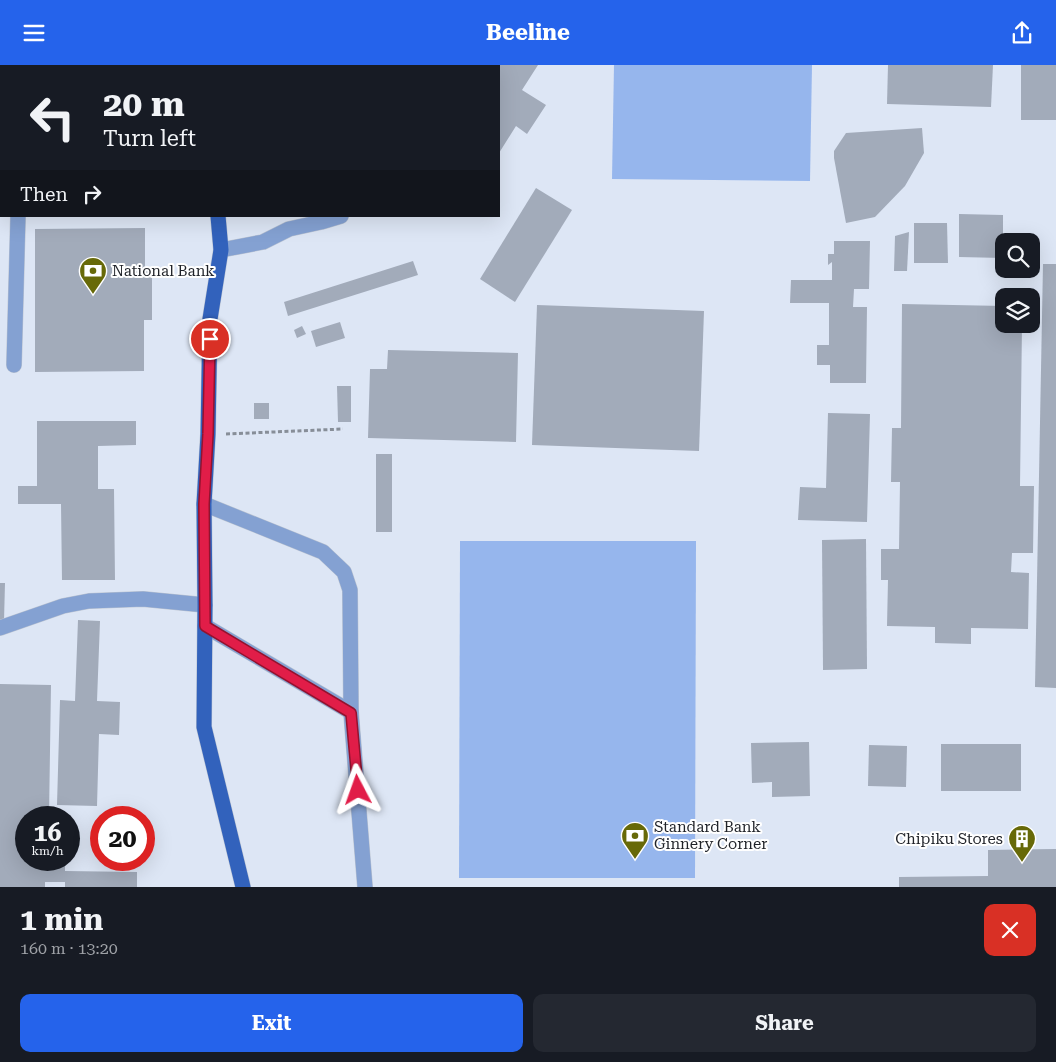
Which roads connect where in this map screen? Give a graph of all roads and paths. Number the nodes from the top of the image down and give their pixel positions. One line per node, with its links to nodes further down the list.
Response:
1 (18, 217): 5 (lane)
2 (218, 217): 4 (main road)
3 (338, 217): 4 (lane)
4 (222, 250): 7 (main road)
5 (14, 365)
6 (343, 429): 7 (path)
7 (208, 434): 8 (main road)
8 (204, 504): 9 (main road); 12 (lane)
9 (205, 605): 10 (main road); 11 (lane)
10 (205, 626): 12 (lane); 13 (main road)
11 (0, 628)
12 (351, 713): 14 (lane)
13 (243, 887)
14 (365, 887)

